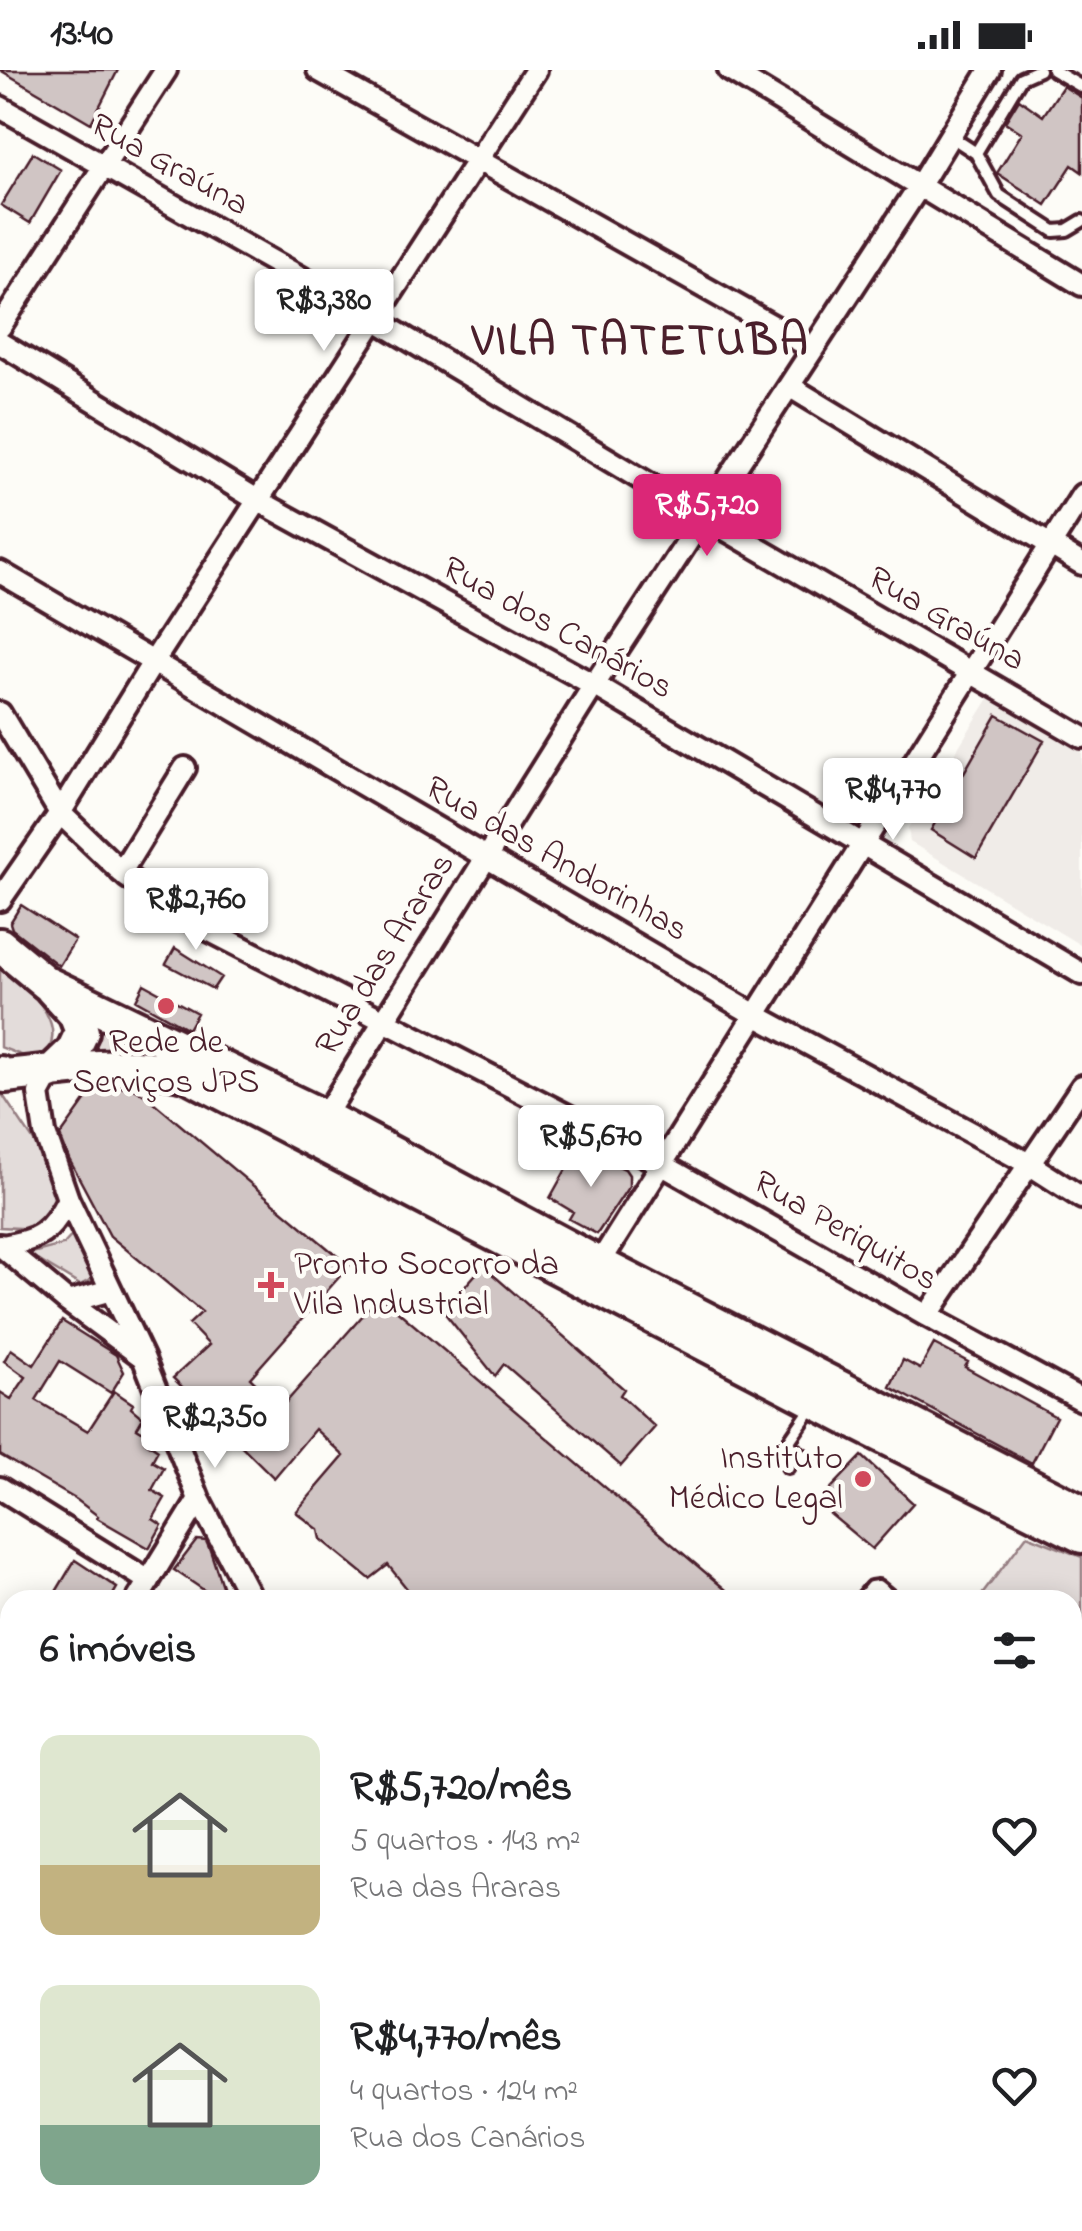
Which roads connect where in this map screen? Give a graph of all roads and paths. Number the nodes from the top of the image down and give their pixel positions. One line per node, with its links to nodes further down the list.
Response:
1 (166, 70): 13 (street)
2 (318, 70): 12 (street)
3 (536, 70): 12 (street)
4 (728, 70): 14 (street)
5 (990, 70): 10 (street, Rua das Araras)
6 (1039, 70): 11 (lane)
7 (1053, 70): 8 (lane)
8 (1082, 87)
9 (0, 107): 13 (street, Rua Graúna)
10 (950, 136): 11 (lane); 14 (street, Rua das Araras)
11 (976, 153): 15 (lane)
12 (476, 161): 17 (street); 20 (street)
13 (102, 166): 17 (street, Rua Graúna); 18 (street)
14 (920, 185): 16 (street); 20 (street, Rua das Araras)
15 (1082, 221)
16 (1082, 285)
17 (376, 320): 23 (street); 24 (street, Rua Graúna)
18 (0, 327)
19 (0, 343): 23 (street, Rua dos Canários)
20 (812, 348): 21 (street, Rua das Araras)
21 (789, 386): 24 (street, Rua das Araras); 25 (street)
22 (1082, 495): 25 (street)
23 (259, 501): 28 (street); 30 (street, Rua dos Canários)
24 (704, 517): 29 (street, Rua Graúna); 30 (street, Rua das Araras)
25 (1050, 545): 26 (street); 29 (street)
26 (1082, 564)
27 (0, 572): 28 (street, Rua das Andorinhas)
28 (152, 664): 34 (street); 36 (street, Rua das Andorinhas)
29 (970, 671): 32 (street, Rua Graúna); 35 (street)
30 (594, 685): 35 (street, Rua dos Canários); 36 (street, Rua das Araras)
31 (0, 712): 34 (street, Rua Periquitos)
32 (1082, 737)
33 (186, 768): 37 (street)
34 (60, 813): 37 (street, Rua Periquitos); 38 (street)
35 (863, 843): 40 (street, Rua dos Canários); 42 (street)
36 (486, 856): 42 (street, Rua das Andorinhas); 43 (street, Rua das Araras)
37 (121, 872): 43 (street, Rua Periquitos)
38 (0, 900)
39 (0, 945): 41 (main road)
40 (1082, 974)
41 (46, 983): 44 (main road); 47 (main road)
42 (756, 1016): 48 (street); 49 (street, Rua das Andorinhas)
43 (382, 1022): 47 (street, Rua das Araras); 48 (street, Rua Periquitos)
44 (50, 1072): 45 (main road); 51 (street); 59 (main road)
45 (0, 1073)
46 (1082, 1086): 49 (street)
47 (324, 1117): 53 (main road)
48 (661, 1164): 53 (street); 56 (street, Rua Periquitos)
49 (1029, 1164): 50 (street, Rua das Andorinhas); 56 (street)
50 (1082, 1198)
51 (68, 1199): 52 (street); 54 (street)
52 (1, 1245): 55 (street)
53 (599, 1264): 65 (main road)
54 (111, 1290): 55 (street); 57 (street)
55 (68, 1302): 57 (street)
56 (926, 1316): 58 (street, Rua Periquitos)
57 (143, 1358): 64 (street)
58 (1082, 1400)
59 (816, 1402): 60 (lane); 66 (main road)
60 (787, 1444): 61 (lane); 62 (lane)
61 (811, 1461)
62 (788, 1467)
63 (0, 1488): 67 (street)
64 (199, 1499): 67 (street); 69 (street)
65 (1082, 1512)
66 (1082, 1536)
67 (149, 1581): 68 (street)
68 (144, 1590)
69 (247, 1590)

